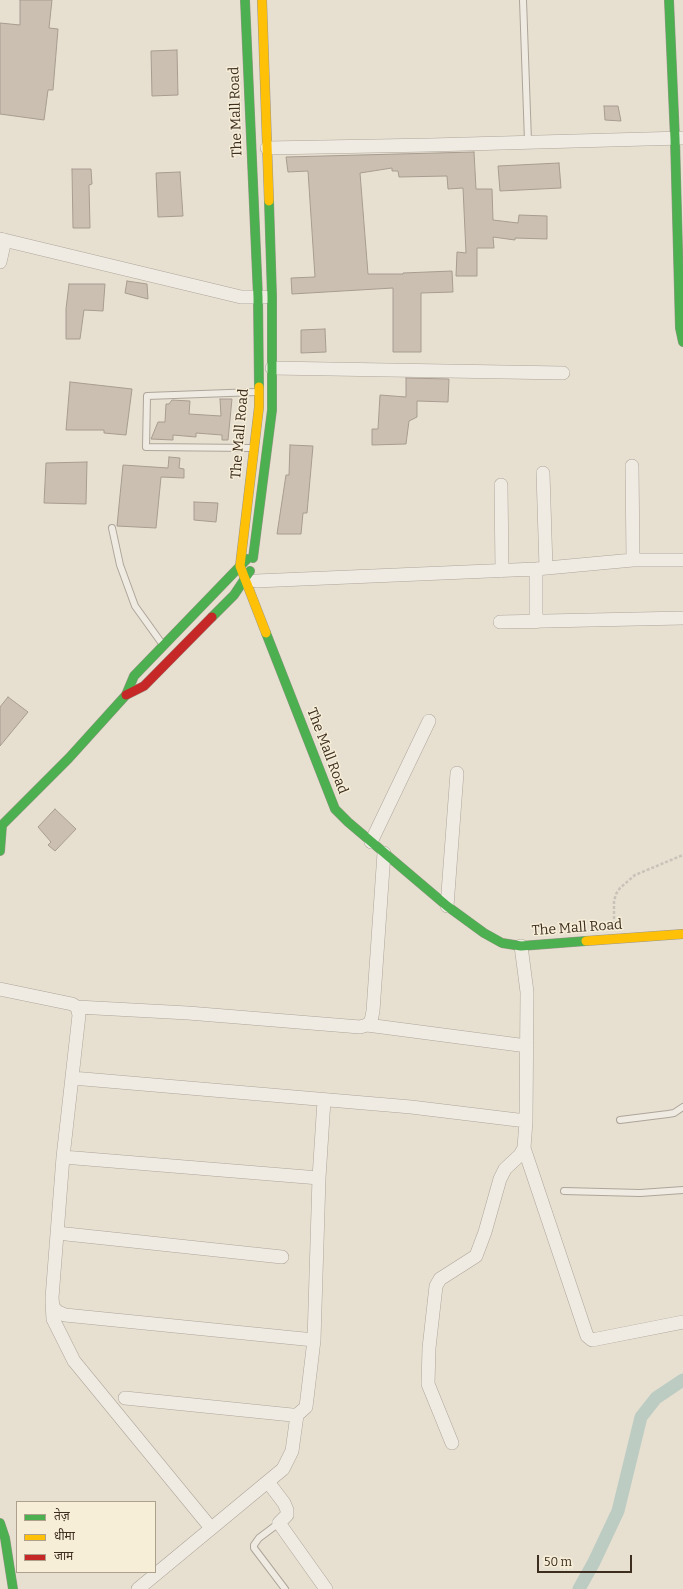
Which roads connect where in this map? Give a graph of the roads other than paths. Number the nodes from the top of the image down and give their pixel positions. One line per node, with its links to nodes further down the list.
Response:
1 (245, 0): 10 (main road, The Mall Road)
2 (262, 0): 7 (main road, The Mall Road)
3 (523, 0): 6 (lane)
4 (669, 0): 5 (main road)
5 (679, 139): 6 (street); 12 (main road)
6 (528, 142): 7 (street)
7 (267, 148): 11 (main road, The Mall Road)
8 (2, 240): 9 (street); 10 (street)
9 (0, 262)
10 (258, 297): 11 (street); 15 (main road, The Mall Road)
11 (272, 297): 13 (main road, The Mall Road)
12 (683, 342)
13 (272, 368): 14 (street); 21 (main road, The Mall Road)
14 (563, 373)
15 (258, 391): 16 (main road, The Mall Road); 16 (lane)
16 (254, 448): 24 (main road, The Mall Road)
17 (632, 466): 22 (street)
18 (543, 473): 25 (street)
19 (501, 485): 26 (street)
20 (112, 528): 31 (lane)
21 (254, 553): 24 (main road); 27 (main road, The Mall Road)
22 (633, 560): 23 (street); 25 (street)
23 (683, 560)
24 (240, 566): 27 (main road, The Mall Road); 31 (main road)
25 (541, 568): 26 (street); 30 (street)
26 (502, 570): 27 (street)
27 (253, 579): 32 (main road); 36 (main road, The Mall Road)
28 (683, 618): 30 (street)
29 (500, 622): 30 (street)
30 (536, 622)
31 (164, 646): 32 (main road)
32 (126, 695): 37 (main road)
33 (429, 721): 38 (street)
34 (457, 773): 41 (street)
35 (346, 805): 36 (main road, The Mall Road)
36 (348, 822): 38 (main road, The Mall Road)
37 (1, 826): 39 (main road)
38 (371, 842): 40 (main road, The Mall Road)
39 (0, 851)
40 (384, 853): 41 (main road, The Mall Road); 46 (street)
41 (447, 906): 43 (main road, The Mall Road)
42 (683, 934): 43 (main road, The Mall Road)
43 (521, 946): 47 (street)
44 (0, 989): 45 (street)
45 (77, 1006): 46 (street); 48 (street)
46 (367, 1025): 47 (street)
47 (527, 1046): 52 (street)
48 (72, 1078): 49 (street); 54 (street)
49 (324, 1100): 52 (street); 55 (street)
50 (683, 1107): 51 (lane)
51 (620, 1120)
52 (526, 1121): 53 (street)
53 (524, 1148): 61 (street); 65 (street)
54 (63, 1157): 55 (street); 58 (street)
55 (319, 1178): 62 (street)
56 (683, 1190): 57 (lane)
57 (564, 1191)
58 (57, 1234): 59 (street); 60 (street)
59 (282, 1257)
60 (52, 1298): 62 (street); 69 (street)
61 (683, 1322)
62 (314, 1340): 64 (street)
63 (124, 1398): 64 (street)
64 (297, 1415): 66 (street)
65 (452, 1443)
66 (268, 1482): 67 (street); 69 (street)
67 (278, 1522): 72 (lane); 73 (street)
68 (0, 1523): 70 (main road)
69 (211, 1528): 71 (street)
70 (13, 1589)
71 (138, 1589)
72 (285, 1589)
73 (326, 1589)

